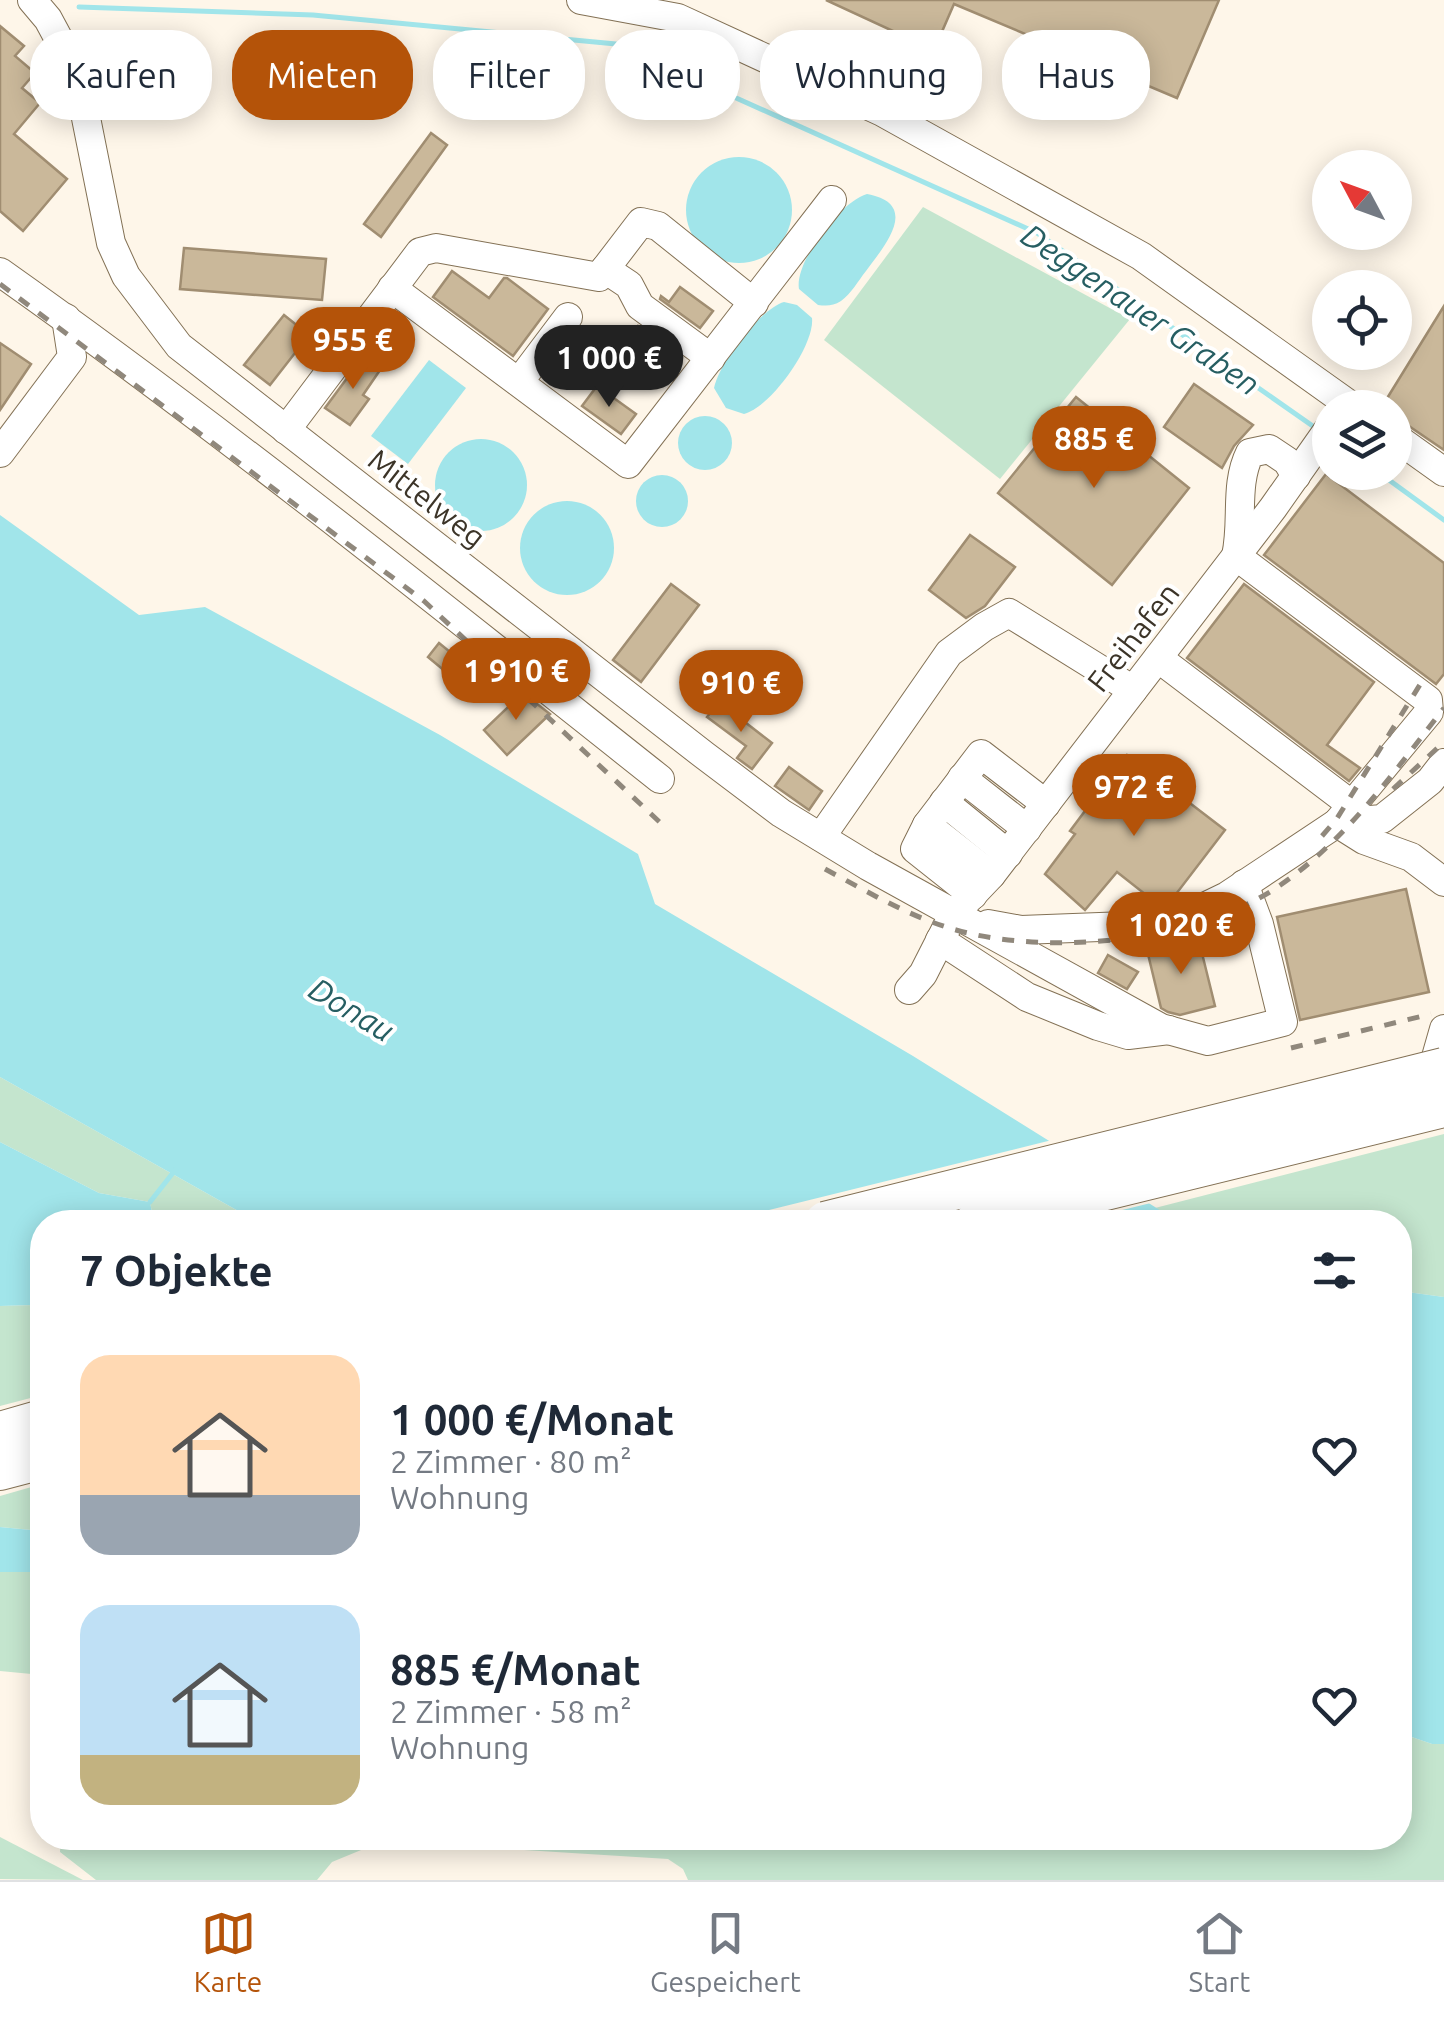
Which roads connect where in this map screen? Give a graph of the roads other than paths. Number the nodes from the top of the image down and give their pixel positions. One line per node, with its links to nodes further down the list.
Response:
1 (32, 0): 10 (street, Mittelweg)
2 (581, 0): 14 (street)
3 (832, 200): 7 (street)
4 (606, 269): 6 (street); 7 (street); 11 (street)
5 (0, 272): 9 (street)
6 (392, 288): 13 (street); 15 (street)
7 (754, 302): 11 (street)
8 (568, 317): 13 (street)
9 (66, 318): 12 (street); 18 (street)
10 (179, 346): 12 (street); 15 (street, Mittelweg)
11 (710, 358): 13 (street)
12 (127, 364): 26 (street)
13 (519, 382)
14 (1326, 390)
15 (286, 430): 31 (street, Mittelweg)
16 (1412, 449): 19 (street)
17 (1312, 453): 20 (street, Freihafen)
18 (0, 454)
19 (1444, 472)
20 (1296, 476): 21 (street, Freihafen); 21 (street)
21 (1236, 556): 22 (street, Freihafen); 29 (street)
22 (1158, 658): 23 (street, Freihafen); 29 (street)
23 (1133, 690): 27 (street, Freihafen); 31 (street)
24 (1444, 763): 29 (street)
25 (962, 778): 27 (street); 28 (street); 30 (street)
26 (660, 779)
27 (1046, 804): 30 (street, Freihafen)
28 (935, 814): 34 (street); 34 (street)
29 (1344, 814): 32 (street); 33 (street)
30 (1027, 829): 34 (street, Freihafen)
31 (820, 837): 34 (street, Mittelweg)
32 (1444, 882)
33 (1244, 884): 34 (street); 34 (street)
34 (973, 896): 35 (street, Freihafen)
35 (909, 990)
36 (1444, 1029): 38 (street)
37 (1444, 1068): 39 (highway, bridge)
38 (1430, 1117): 40 (highway, bridge)
39 (873, 1210)
40 (1028, 1210)
41 (30, 1423): 42 (highway)
42 (0, 1432)
43 (30, 1462): 44 (highway)
44 (0, 1470)

